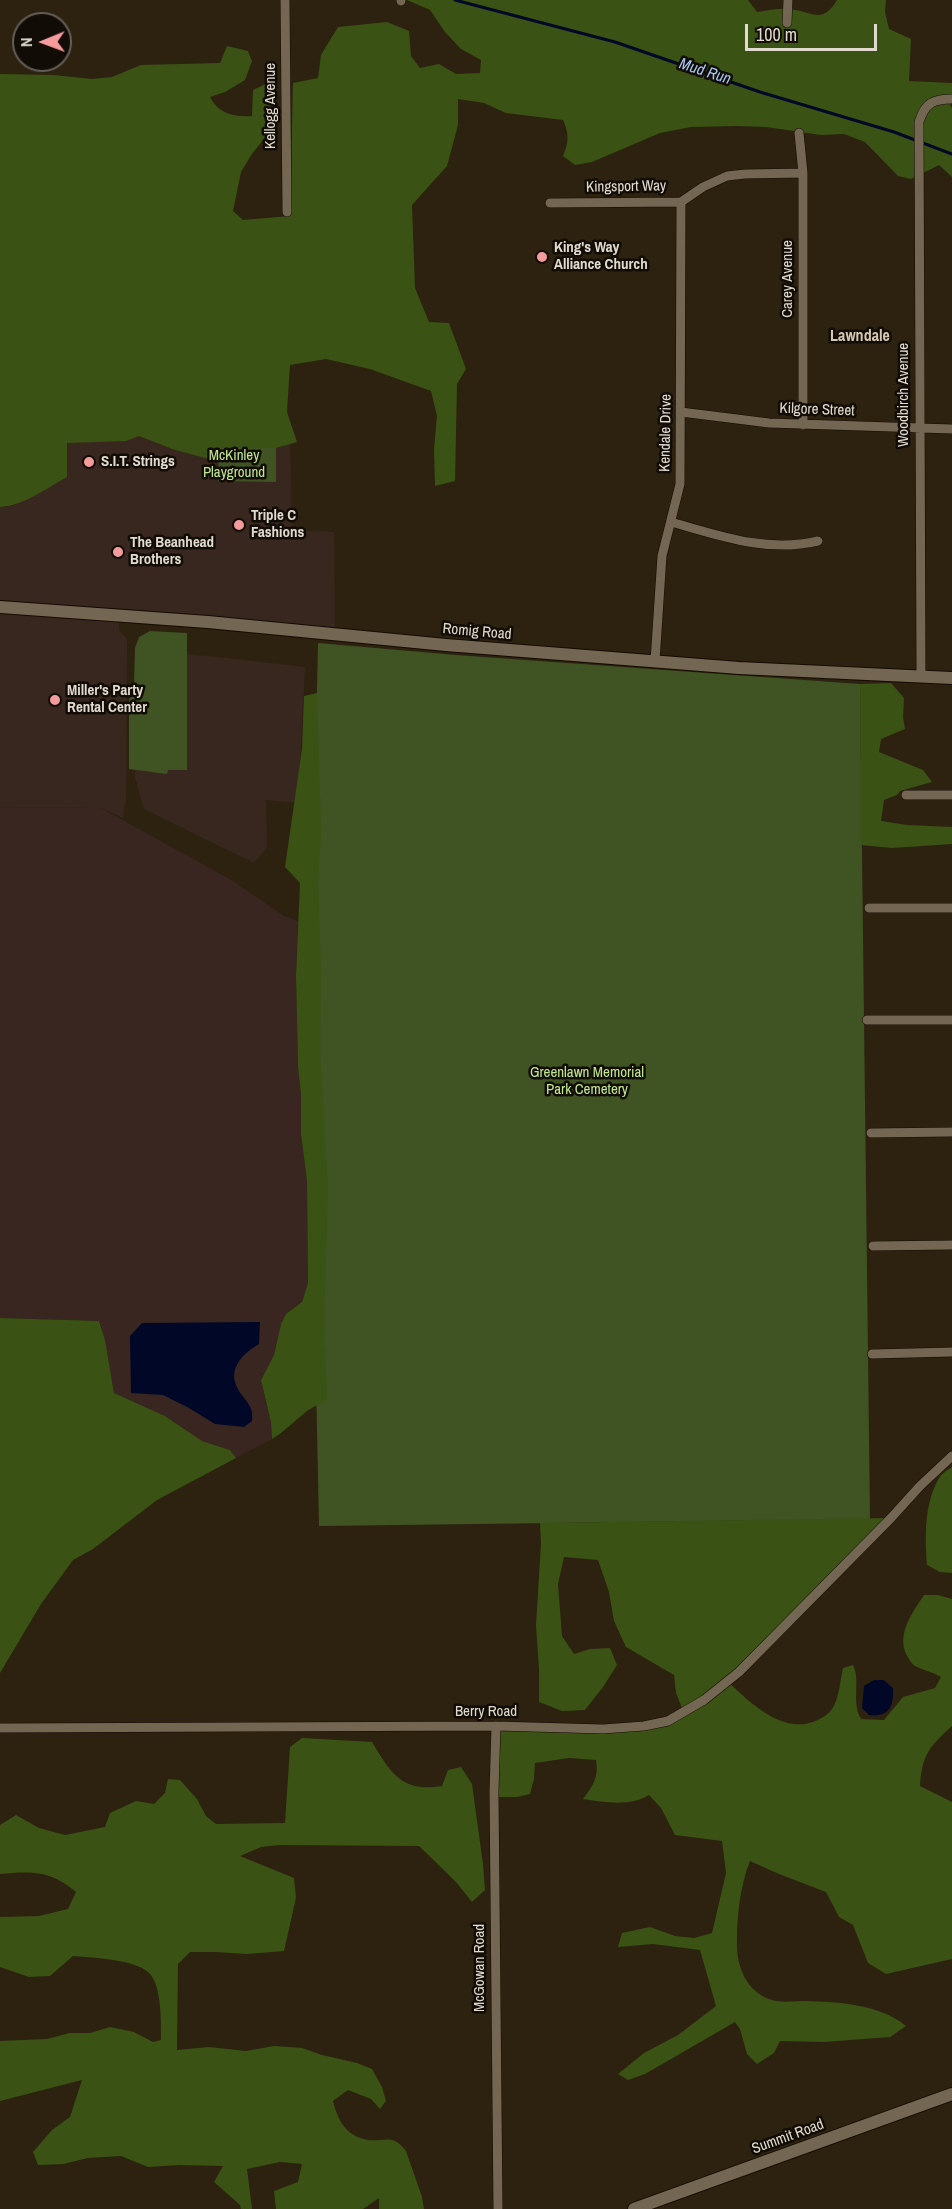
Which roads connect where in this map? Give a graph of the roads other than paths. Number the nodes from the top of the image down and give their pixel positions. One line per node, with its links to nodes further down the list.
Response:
1 (285, 0): 9 (street, Kellogg Avenue)
2 (788, 0): 3 (street)
3 (787, 23)
4 (952, 99): 12 (street, Woodbirch Avenue)
5 (799, 133): 6 (street, Carey Avenue)
6 (803, 173): 7 (street, Kingsport Way); 11 (street, Carey Avenue)
7 (681, 202): 8 (street, Kingsport Way); 10 (street, Kendale Drive)
8 (550, 203)
9 (287, 212)
10 (681, 412): 11 (street, Kilgore Street); 14 (street, Kendale Drive)
11 (803, 425): 12 (street, Kilgore Street)
12 (920, 427): 13 (street, Kilgore Street); 18 (street, Woodbirch Avenue)
13 (952, 429)
14 (671, 522): 15 (street); 17 (street, Kendale Drive)
15 (818, 541)
16 (0, 607): 17 (street, Romig Road)
17 (655, 661): 18 (street, Romig Road)
18 (921, 677): 19 (street, Romig Road)
19 (952, 678)
20 (906, 795): 21 (street)
21 (952, 795)
22 (869, 908): 23 (street)
23 (952, 908)
24 (867, 1020): 25 (street)
25 (952, 1020)
26 (952, 1132): 27 (street)
27 (871, 1133)
28 (952, 1245): 29 (street)
29 (873, 1246)
30 (952, 1352): 31 (street)
31 (872, 1354)
32 (952, 1456): 33 (street, Berry Road)
33 (495, 1726): 34 (street, Berry Road); 36 (street, McGowan Road)
34 (0, 1728)
35 (952, 2094): 37 (street, Summit Road)
36 (498, 2209)
37 (634, 2209)

